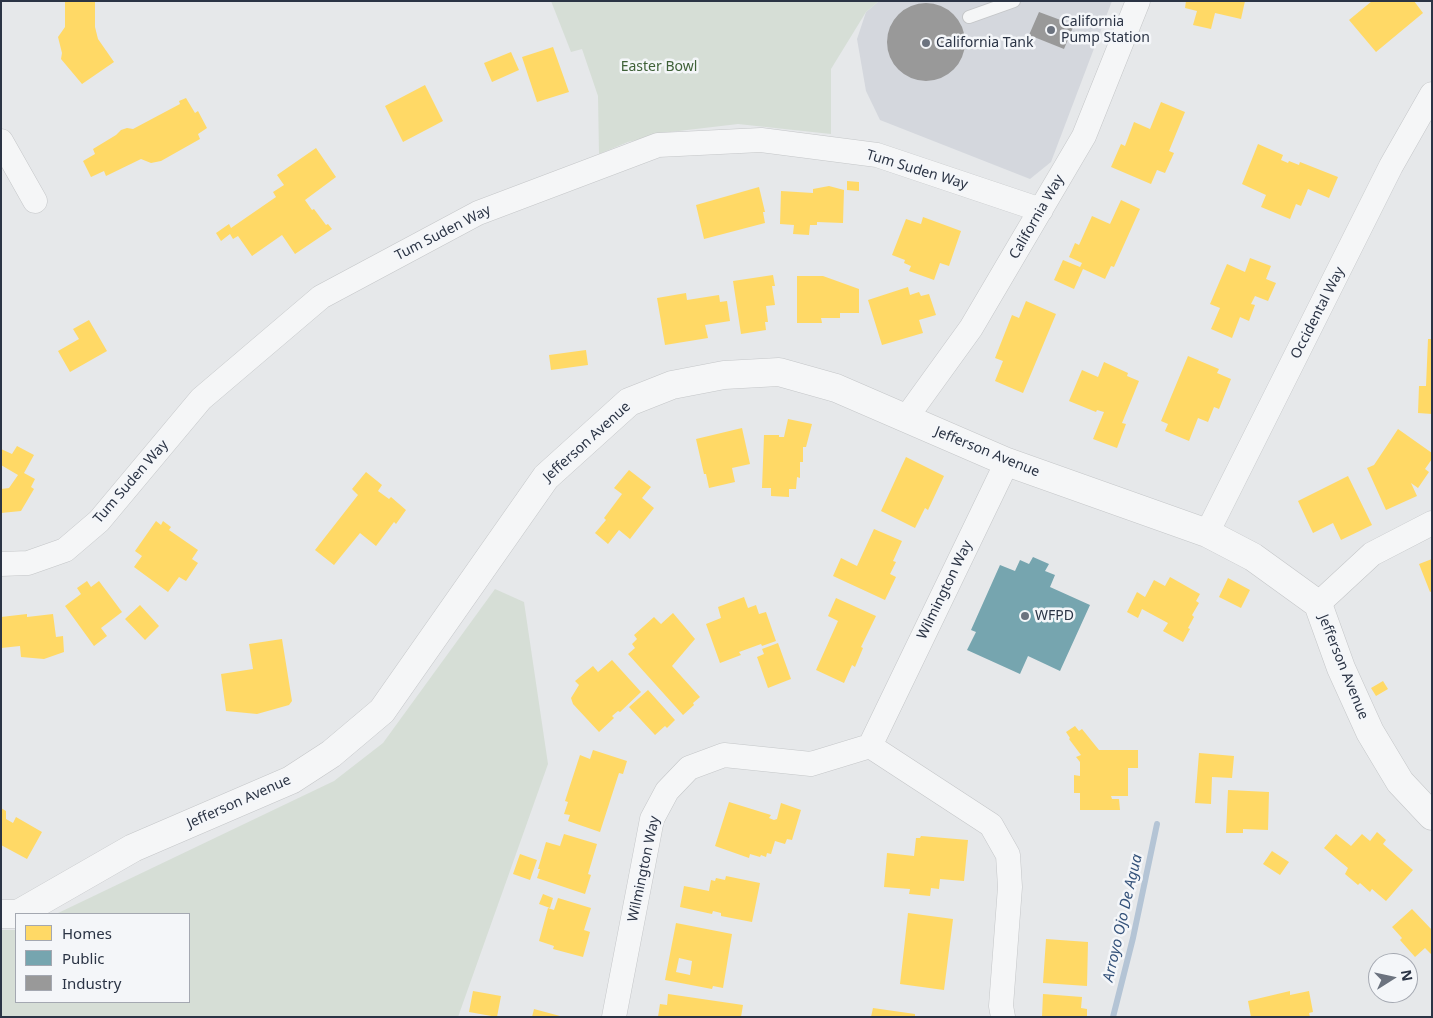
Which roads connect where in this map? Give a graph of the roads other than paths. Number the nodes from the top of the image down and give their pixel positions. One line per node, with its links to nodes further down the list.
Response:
1 (1014, 1): 3 (lane)
2 (1138, 1): 7 (street, California Way)
3 (969, 17)
4 (1432, 94): 11 (street, Occidental Way)
5 (1, 141): 6 (street)
6 (35, 201)
7 (1041, 210): 8 (street, California Way); 12 (street, Tum Suden Way)
8 (906, 418): 9 (street, Jefferson Avenue); 16 (street, Jefferson Avenue)
9 (1007, 462): 11 (street, Jefferson Avenue); 14 (street, Wilmington Way)
10 (1432, 523): 13 (street)
11 (1207, 533): 13 (street, Jefferson Avenue)
12 (1, 564)
13 (1318, 604): 15 (street, Jefferson Avenue)
14 (870, 746): 19 (street, Wilmington Way); 20 (street)
15 (1431, 813)
16 (20, 913)
17 (1, 914): 18 (street, Jefferson Avenue)
18 (15, 914)
19 (614, 1017)
20 (1003, 1017)

